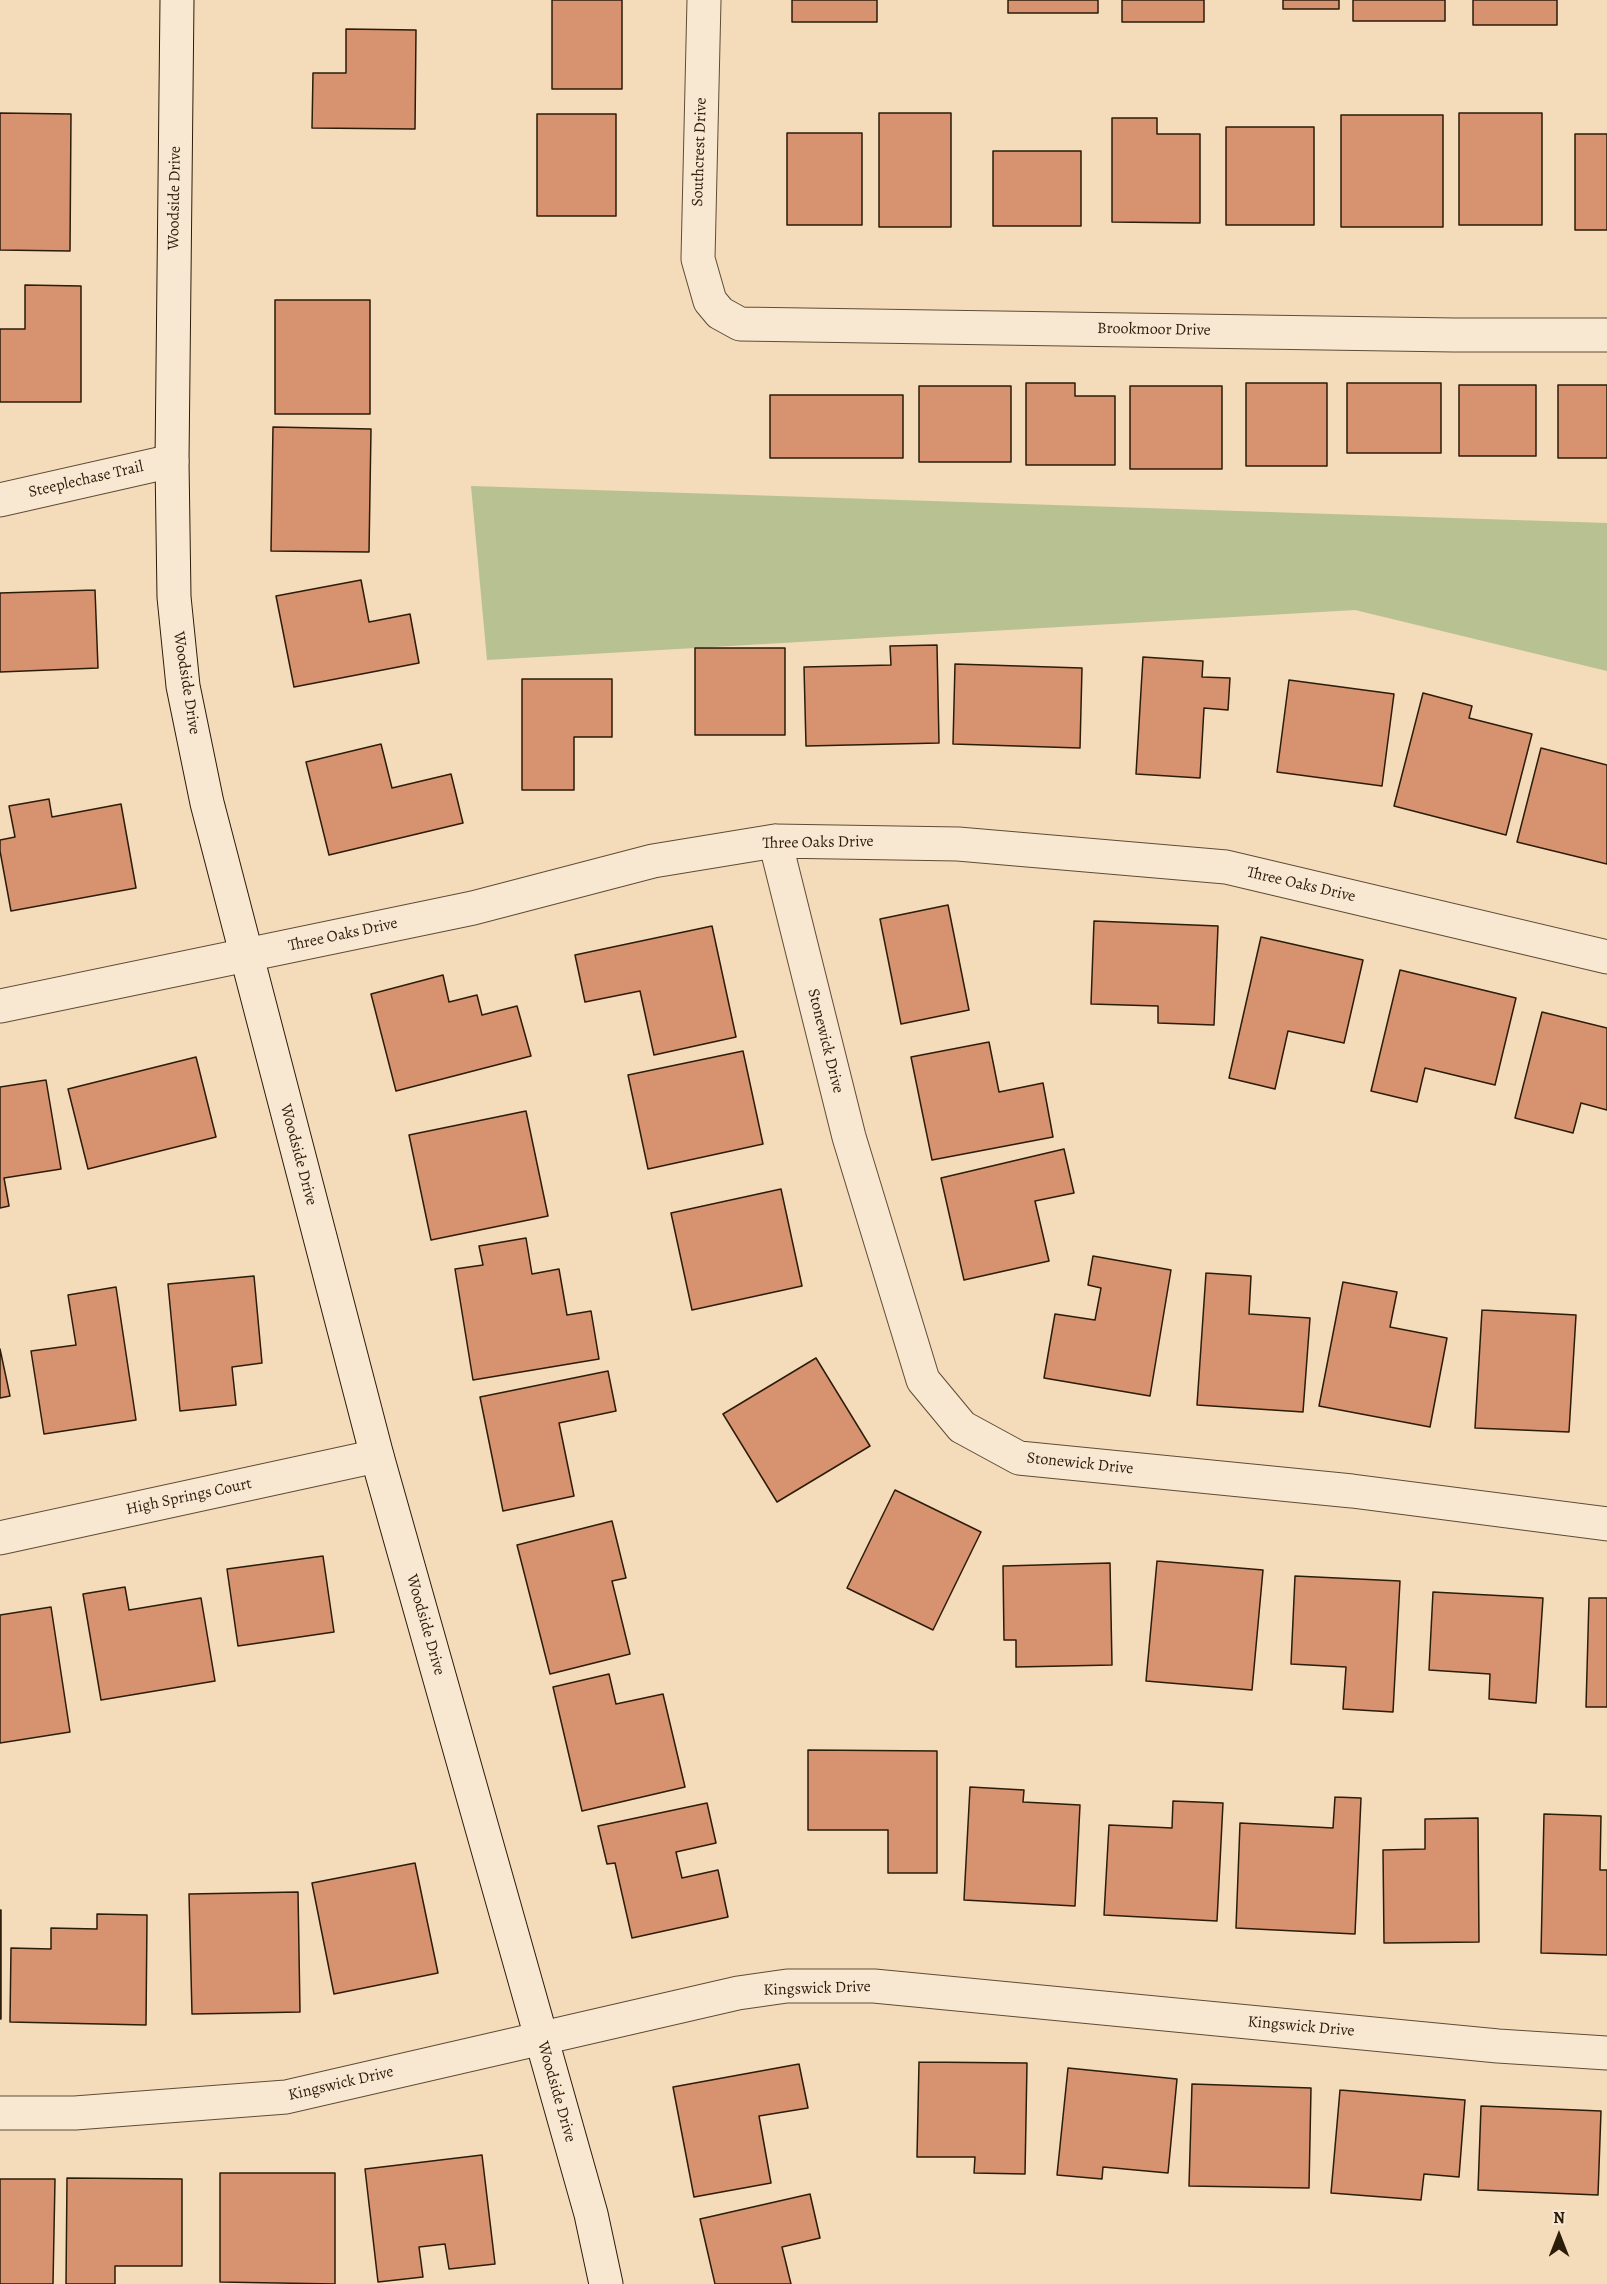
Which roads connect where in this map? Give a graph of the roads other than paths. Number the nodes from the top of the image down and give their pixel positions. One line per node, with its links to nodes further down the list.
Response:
1 (177, 0): 5 (street, Woodside Drive)
2 (704, 0): 3 (street, Southcrest Drive)
3 (710, 302): 4 (street, Brookmoor Drive)
4 (1607, 335)
5 (172, 461): 6 (street, Steeplechase Trail); 8 (street, Woodside Drive)
6 (0, 500)
7 (775, 841): 8 (street, Three Oaks Drive); 9 (street, Three Oaks Drive); 12 (street, Stonewick Drive)
8 (246, 955): 10 (street, Three Oaks Drive); 11 (street, Woodside Drive)
9 (1607, 957)
10 (0, 1006)
11 (377, 1456): 13 (street, High Springs Court); 14 (street, Woodside Drive)
12 (1607, 1524)
13 (0, 1538)
14 (541, 2038): 15 (street, Kingswick Drive); 16 (street, Kingswick Drive); 17 (street, Woodside Drive)
15 (1607, 2053)
16 (0, 2113)
17 (606, 2284)

